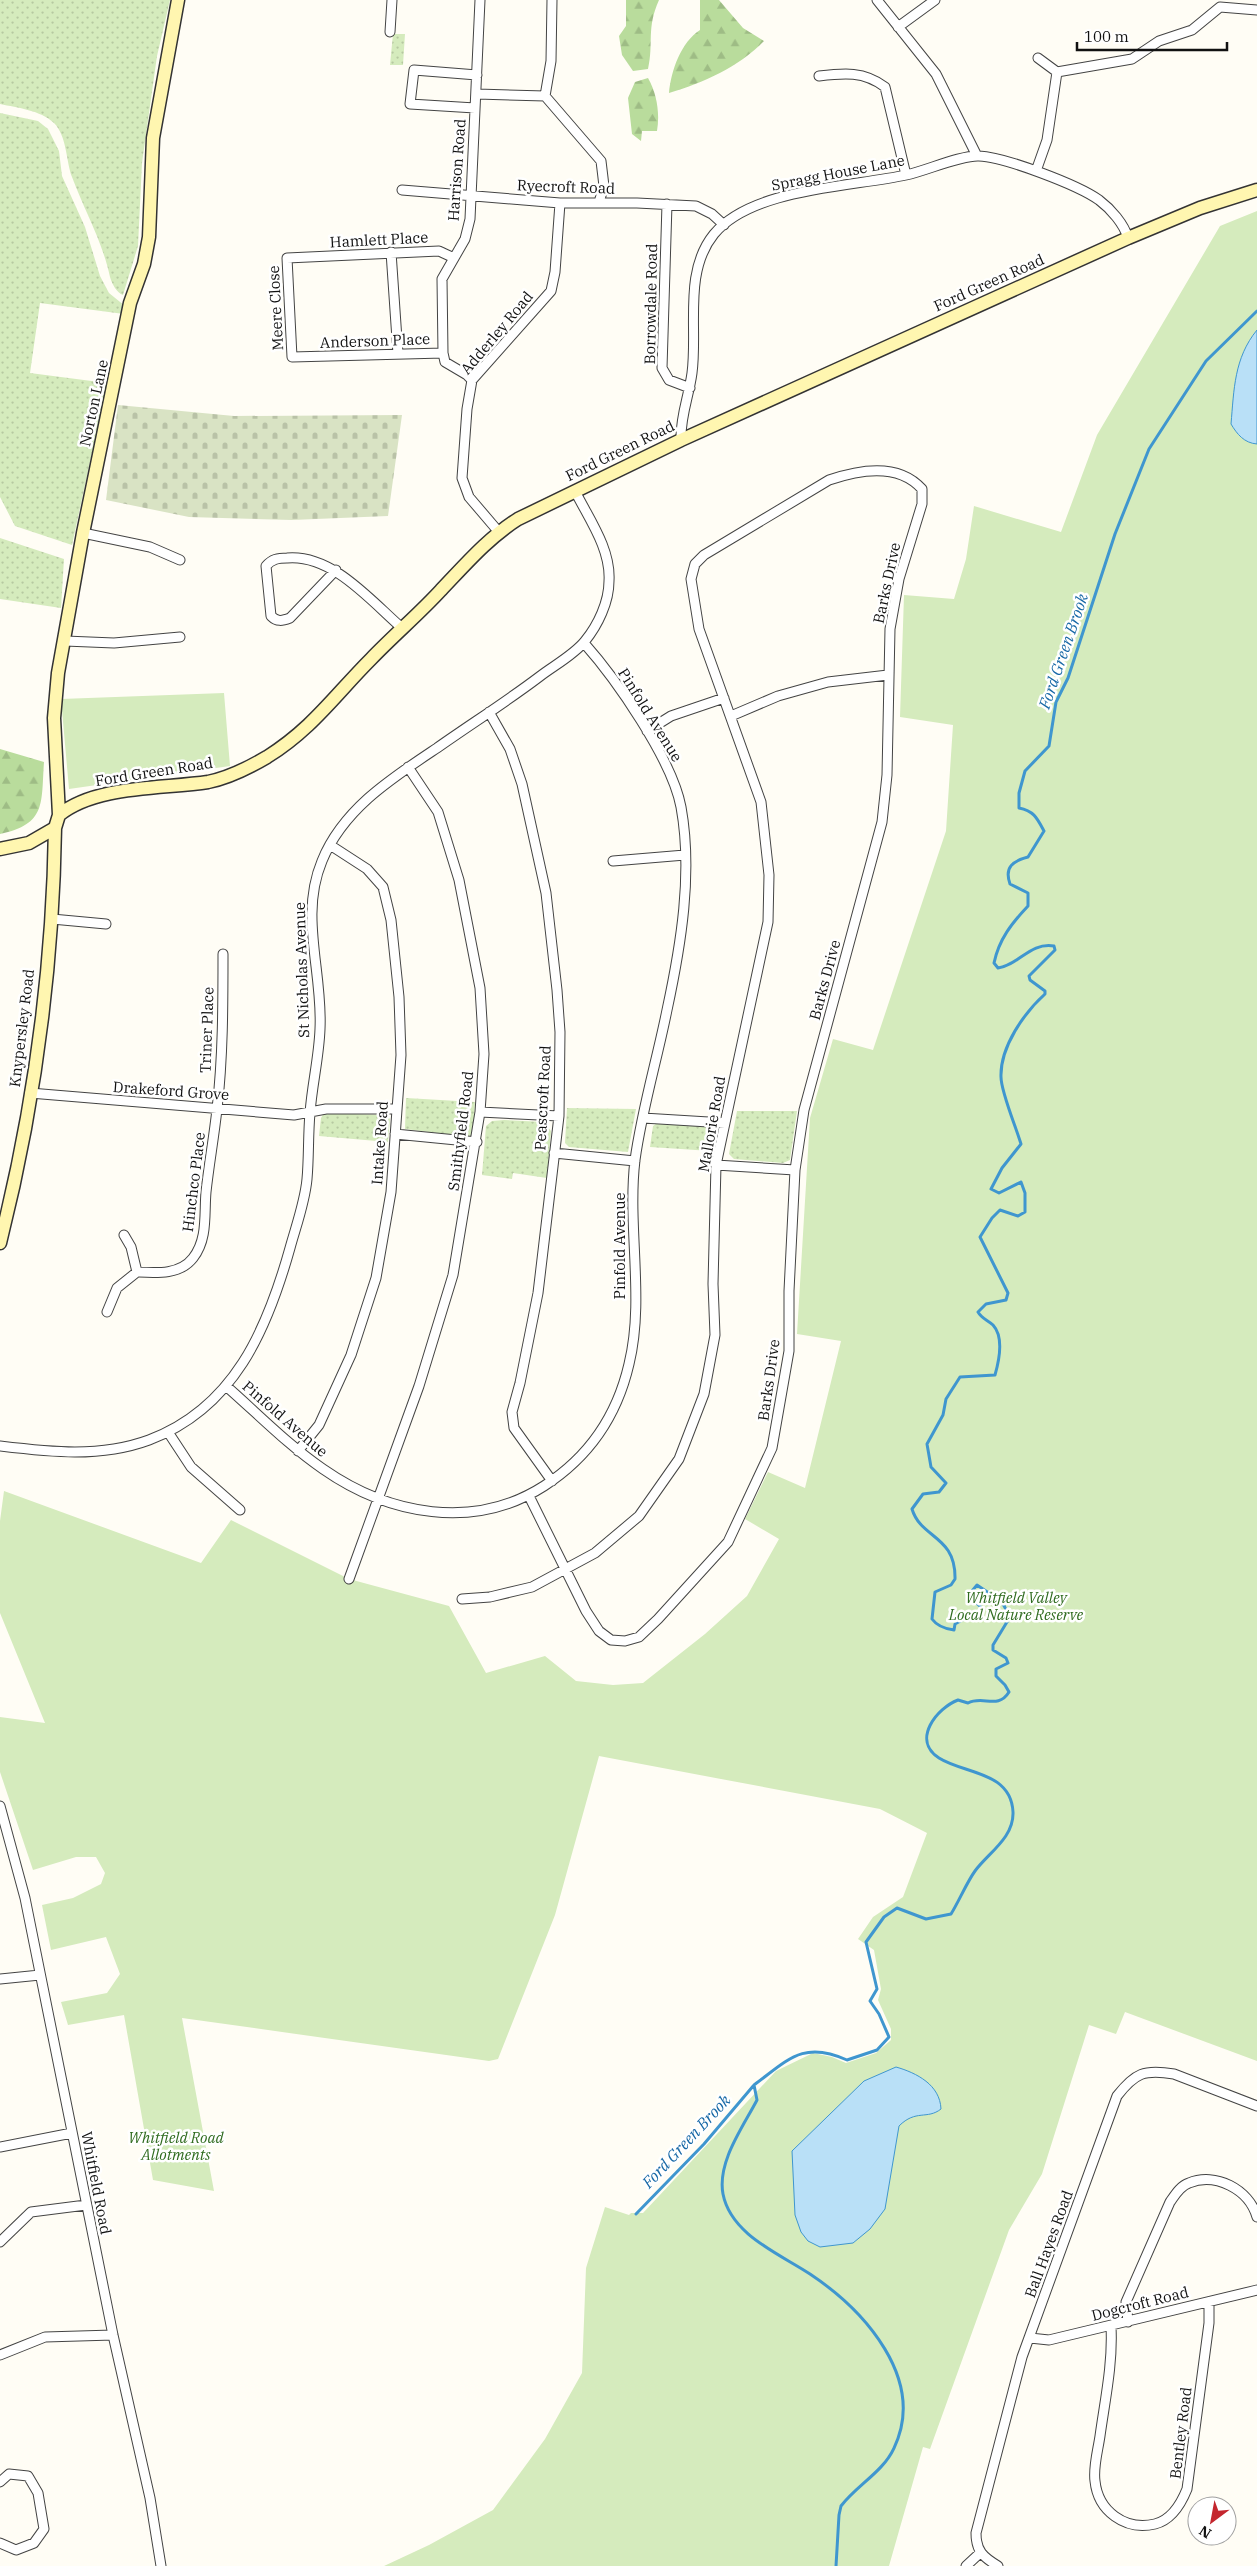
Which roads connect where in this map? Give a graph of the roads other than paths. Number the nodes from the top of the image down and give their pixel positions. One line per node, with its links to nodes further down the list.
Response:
1 (178, 0): 40 (main road, Norton Lane)
2 (392, 0): 10 (street)
3 (480, 0): 13 (street, Harrison Road)
4 (552, 0): 16 (street)
5 (877, 0): 9 (street)
6 (935, 0): 9 (street)
7 (1218, 3): 8 (street); 12 (street)
8 (1257, 10)
9 (898, 27): 18 (street)
10 (390, 32)
11 (1038, 58): 12 (street)
12 (1057, 72): 19 (street)
13 (477, 75): 15 (street, Harrison Road); 17 (street)
14 (819, 76): 20 (street)
15 (477, 94): 16 (street); 17 (street, Harrison Road)
16 (545, 96): 24 (street)
17 (475, 108): 23 (street, Harrison Road)
18 (977, 156): 19 (street, Spragg House Lane); 20 (street, Spragg House Lane)
19 (1036, 171): 28 (street, Spragg House Lane)
20 (906, 175): 27 (street, Spragg House Lane)
21 (402, 190): 23 (street, Ryecroft Road)
22 (1257, 190): 28 (main road, Ford Green Road)
23 (471, 195): 25 (street, Ryecroft Road); 31 (street, Harrison Road)
24 (599, 202): 25 (street, Ryecroft Road); 26 (street, Ryecroft Road)
25 (560, 203): 35 (street, Adderley Road)
26 (667, 204): 27 (street, Ryecroft Road); 36 (street, Borrowdale Road)
27 (724, 225): 36 (street, Spragg House Lane)
28 (1128, 238): 37 (main road, Ford Green Road)
29 (392, 252): 30 (street, Hamlett Place); 31 (street, Hamlett Place); 33 (street)
30 (304, 258): 34 (street, Meere Close)
31 (454, 258): 32 (street, Harrison Road)
32 (443, 353): 33 (street, Anderson Place); 35 (street)
33 (398, 354): 34 (street, Anderson Place)
34 (309, 357)
35 (472, 380): 39 (street, Adderley Road)
36 (690, 388): 37 (street, Spragg House Lane)
37 (681, 440): 38 (main road, Ford Green Road)
38 (575, 491): 39 (main road, Ford Green Road); 46 (street, St Nicholas Avenue)
39 (498, 531): 43 (main road, Ford Green Road)
40 (83, 534): 41 (street); 45 (main road, Norton Lane)
41 (180, 560)
42 (336, 570): 42 (street); 43 (street)
43 (402, 628): 53 (main road, Ford Green Road)
44 (180, 637): 45 (street)
45 (65, 641): 53 (main road, Norton Lane)
46 (584, 643): 49 (street, St Nicholas Avenue); 51 (street, Pinfold Avenue)
47 (888, 675): 48 (street, Barks Drive); 50 (street); 75 (street, Barks Drive)
48 (724, 698): 50 (street, Mallorie Road); 51 (street)
49 (489, 712): 52 (street, St Nicholas Avenue); 67 (street, Peascroft Road)
50 (731, 716): 69 (street, Mallorie Road)
51 (647, 731): 57 (street, Pinfold Avenue)
52 (408, 767): 55 (street, St Nicholas Avenue); 66 (street, Smithyfield Road)
53 (59, 815): 54 (main road, Knypersley Road)
54 (55, 828): 56 (main road); 59 (main road, Knypersley Road)
55 (330, 844): 64 (street, Intake Road); 65 (street, St Nicholas Avenue)
56 (0, 849)
57 (685, 855): 58 (street); 68 (street, Pinfold Avenue)
58 (613, 861)
59 (52, 919): 60 (street); 62 (main road, Knypersley Road)
60 (106, 924)
61 (223, 954): 63 (street, Triner Place)
62 (30, 1093): 63 (street, Drakeford Grove); 77 (main road, Knypersley Road)
63 (218, 1108): 65 (street, Drakeford Grove); 78 (street, Hinchco Place)
64 (396, 1110): 65 (street, Drakeford Grove); 70 (street, Intake Road)
65 (310, 1112): 80 (street, St Nicholas Avenue)
66 (480, 1112): 67 (street); 71 (street, Smithyfield Road)
67 (558, 1116): 72 (street, Peascroft Road)
68 (643, 1118): 69 (street); 73 (street, Pinfold Avenue)
69 (725, 1123): 74 (street, Mallorie Road)
70 (395, 1134): 71 (street); 83 (street, Intake Road)
71 (477, 1142): 86 (street, Smithyfield Road)
72 (554, 1153): 73 (street); 84 (street, Peascroft Road)
73 (635, 1161): 84 (street, Pinfold Avenue)
74 (716, 1164): 75 (street); 88 (street, Mallorie Road)
75 (795, 1170): 88 (street, Barks Drive)
76 (124, 1235): 78 (street)
77 (0, 1243)
78 (137, 1272): 79 (street)
79 (107, 1312)
80 (226, 1386): 81 (street, St Nicholas Avenue); 83 (street, Pinfold Avenue)
81 (168, 1432): 82 (street, St Nicholas Avenue); 87 (street)
82 (0, 1446)
83 (298, 1451): 86 (street, Pinfold Avenue)
84 (552, 1482): 85 (street, Pinfold Avenue)
85 (529, 1496): 86 (street, Pinfold Avenue); 88 (street, Barks Drive)
86 (380, 1500): 89 (street, Smithyfield Road)
87 (240, 1510)
88 (566, 1569): 90 (street, Mallorie Road)
89 (349, 1579)
90 (462, 1599)
91 (0, 1806): 92 (street, Whitfield Road)
92 (3, 1824): 93 (street, Whitfield Road)
93 (40, 1976): 94 (street); 96 (street, Whitfield Road)
94 (0, 1979)
95 (1257, 2106): 106 (street, Ball Hayes Road)
96 (72, 2133): 97 (street); 98 (street, Whitfield Road)
97 (0, 2147)
98 (86, 2205): 100 (street); 105 (street, Whitfield Road)
99 (1257, 2216): 103 (street)
100 (0, 2242)
101 (1257, 2290): 102 (street, Dogcroft Road)
102 (1209, 2302): 103 (street, Dogcroft Road); 104 (street, Bentley Road)
103 (1128, 2322): 104 (street, Dogcroft Road)
104 (1110, 2326): 106 (street, Dogcroft Road)
105 (112, 2335): 107 (street); 111 (street, Whitfield Road)
106 (1030, 2338): 110 (street, Ball Hayes Road)
107 (0, 2355)
108 (0, 2482): 109 (street)
109 (0, 2543)
110 (980, 2553): 112 (street); 113 (street)
111 (161, 2566)
112 (966, 2566)
113 (998, 2566)

